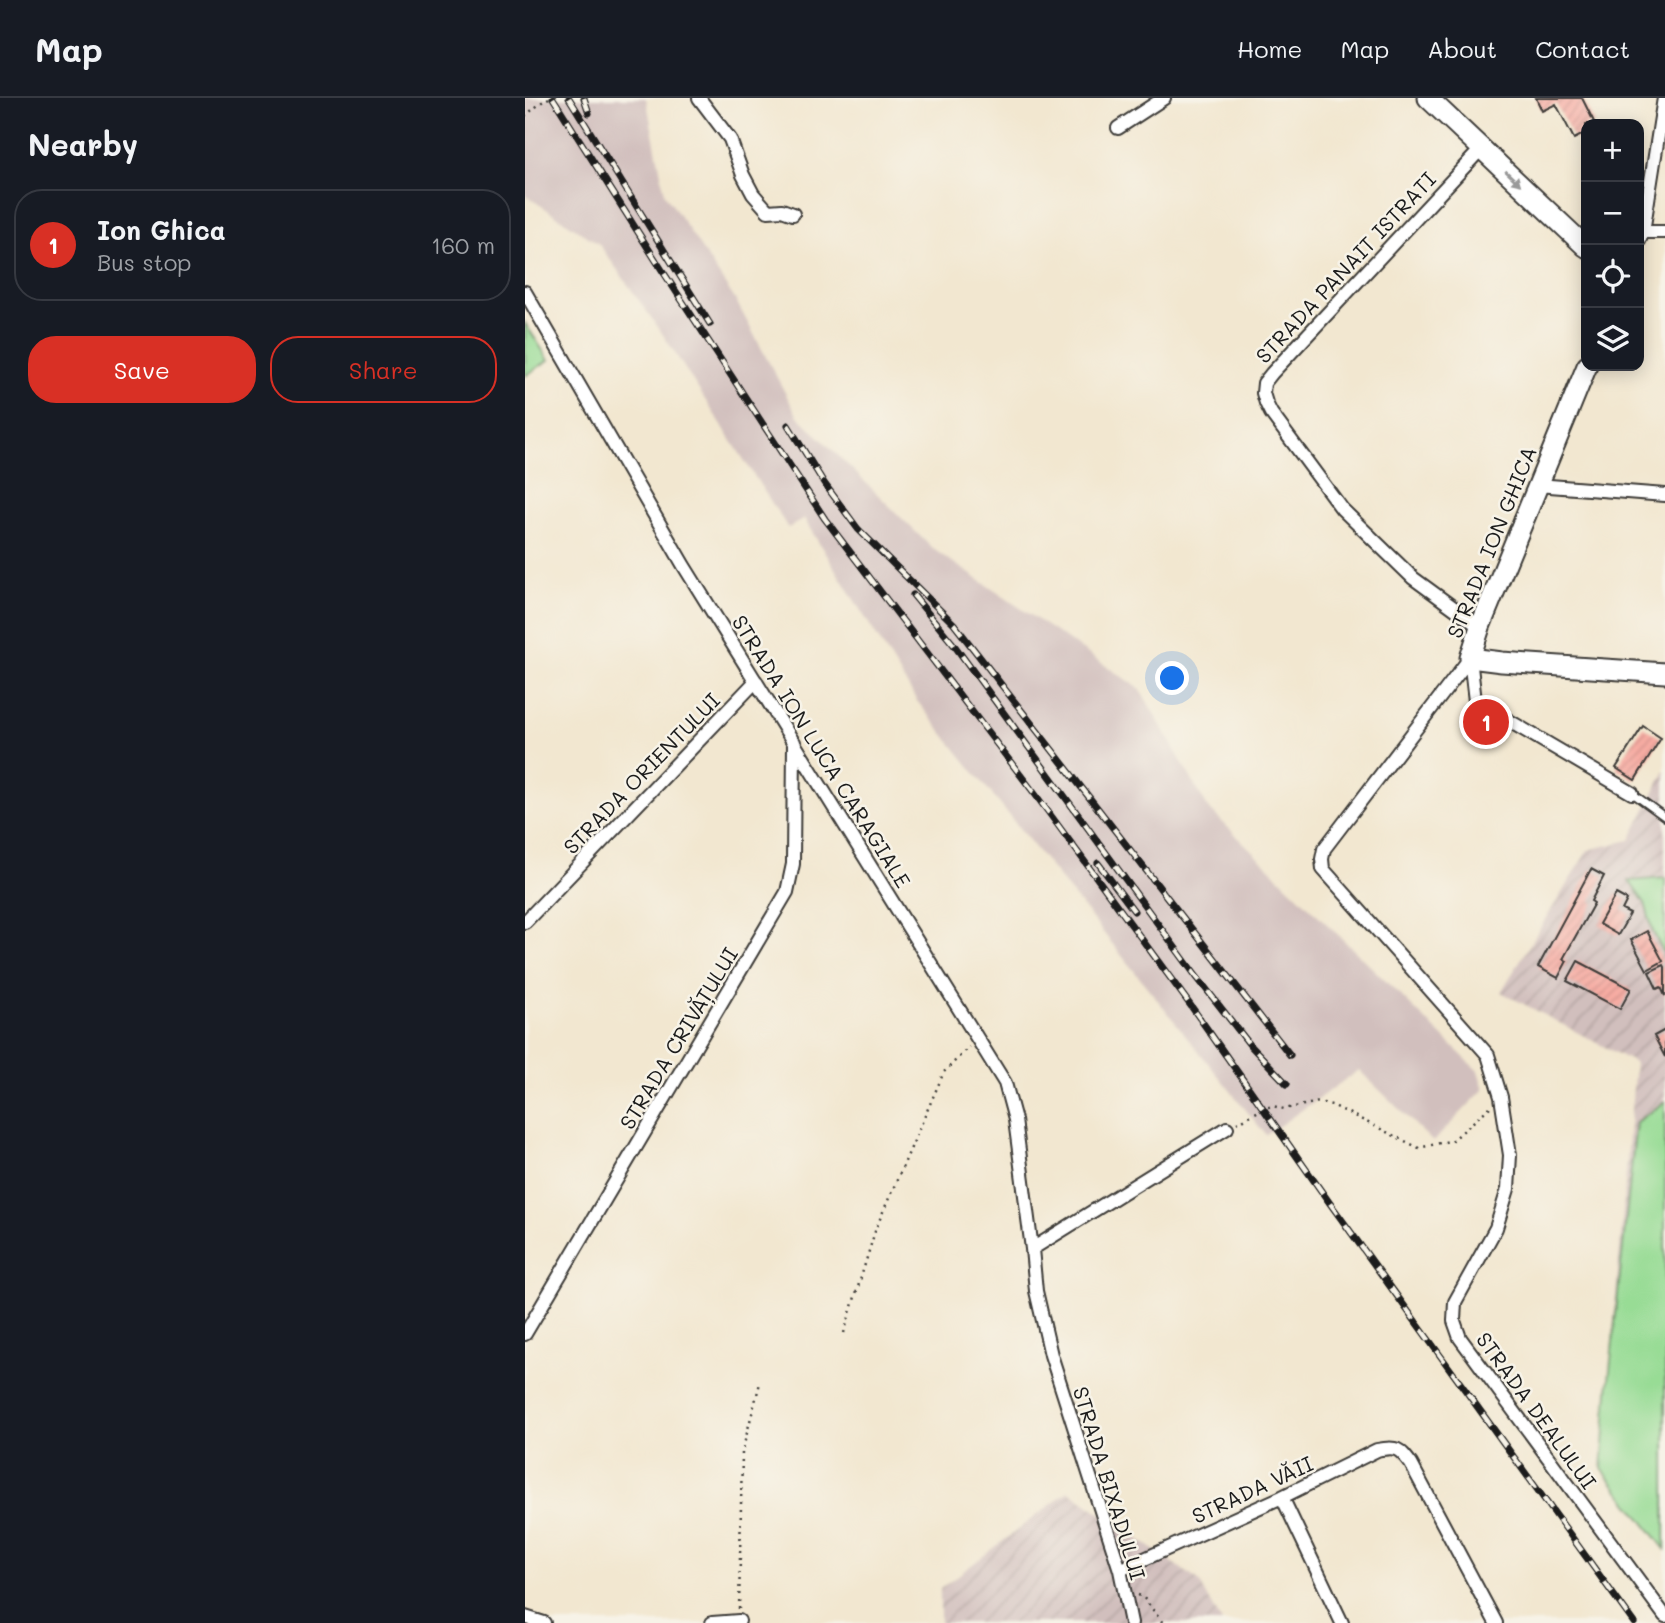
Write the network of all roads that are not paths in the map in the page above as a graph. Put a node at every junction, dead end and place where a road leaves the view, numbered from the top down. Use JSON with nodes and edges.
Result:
{"nodes":[{"id":1,"x":699,"y":98,"type":"edge"},
{"id":2,"x":1164,"y":98,"type":"edge"},
{"id":3,"x":1428,"y":98,"type":"edge"},
{"id":4,"x":1664,"y":98,"type":"edge"},
{"id":5,"x":1118,"y":128,"type":"dead end"},
{"id":6,"x":1481,"y":149,"type":"junction"},
{"id":7,"x":793,"y":214,"type":"dead end"},
{"id":8,"x":1644,"y":219,"type":"edge"},
{"id":9,"x":1665,"y":232,"type":"edge"},
{"id":10,"x":1644,"y":236,"type":"edge"},
{"id":11,"x":1584,"y":245,"type":"edge"},
{"id":12,"x":526,"y":294,"type":"edge"},
{"id":13,"x":1585,"y":371,"type":"edge"},
{"id":14,"x":1537,"y":485,"type":"junction"},
{"id":15,"x":1665,"y":495,"type":"edge"},
{"id":16,"x":1480,"y":627,"type":"junction"},
{"id":17,"x":1470,"y":658,"type":"junction"},
{"id":18,"x":1665,"y":673,"type":"edge"},
{"id":19,"x":757,"y":681,"type":"junction"},
{"id":20,"x":794,"y":741,"type":"junction"},
{"id":21,"x":1632,"y":793,"type":"joint"},
{"id":22,"x":1665,"y":817,"type":"edge"},
{"id":23,"x":1322,"y":859,"type":"joint"},
{"id":24,"x":525,"y":922,"type":"edge"},
{"id":25,"x":1227,"y":1128,"type":"road end"},
{"id":26,"x":1032,"y":1249,"type":"junction"},
{"id":27,"x":525,"y":1334,"type":"edge"},
{"id":28,"x":1051,"y":1355,"type":"joint"},
{"id":29,"x":1282,"y":1497,"type":"junction"},
{"id":30,"x":1120,"y":1570,"type":"junction"},
{"id":31,"x":1665,"y":1616,"type":"edge"},
{"id":32,"x":525,"y":1617,"type":"edge"},
{"id":33,"x":739,"y":1621,"type":"edge"},
{"id":34,"x":544,"y":1623,"type":"edge"},
{"id":35,"x":712,"y":1623,"type":"edge"},
{"id":36,"x":1131,"y":1623,"type":"edge"},
{"id":37,"x":1342,"y":1623,"type":"edge"},
{"id":38,"x":1496,"y":1623,"type":"edge"}],
"edges":[{"from":1,"to":7,"type":"street"},
{"from":2,"to":5,"type":"street"},
{"from":3,"to":6,"type":"street"},
{"from":4,"to":8,"type":"street"},
{"from":6,"to":11,"type":"street","one_way":true},
{"from":6,"to":16,"type":"street","name":"STRADA PANAIT ISTRATI"},
{"from":9,"to":10,"type":"street"},
{"from":12,"to":19,"type":"street","name":"STRADA ION LUCA CARAGIALE"},
{"from":13,"to":14,"type":"street","name":"STRADA ION GHICA"},
{"from":14,"to":15,"type":"street"},
{"from":14,"to":16,"type":"street","name":"STRADA ION GHICA"},
{"from":16,"to":17,"type":"street","name":"STRADA ION GHICA"},
{"from":17,"to":18,"type":"street"},
{"from":17,"to":21,"type":"street"},
{"from":17,"to":23,"type":"street","name":"STRADA ION GHICA"},
{"from":19,"to":20,"type":"street","name":"STRADA ION LUCA CARAGIALE"},
{"from":19,"to":24,"type":"street","name":"STRADA ORIENTULUI"},
{"from":20,"to":26,"type":"street","name":"STRADA ION LUCA CARAGIALE"},
{"from":20,"to":27,"type":"street","name":"STRADA CRIVĂȚULUI"},
{"from":21,"to":22,"type":"lane"},
{"from":23,"to":31,"type":"street","name":"STRADA DEALULUI"},
{"from":25,"to":26,"type":"street"},
{"from":26,"to":28,"type":"street","name":"STRADA ION LUCA CARAGIALE"},
{"from":28,"to":30,"type":"street","name":"STRADA BIXADULUI"},
{"from":29,"to":30,"type":"street","name":"STRADA VĂII"},
{"from":29,"to":37,"type":"street"},
{"from":29,"to":38,"type":"street","name":"STRADA VĂII"},
{"from":30,"to":36,"type":"street","name":"STRADA BIXADULUI"},
{"from":32,"to":34,"type":"street"},
{"from":33,"to":35,"type":"street"}]}
